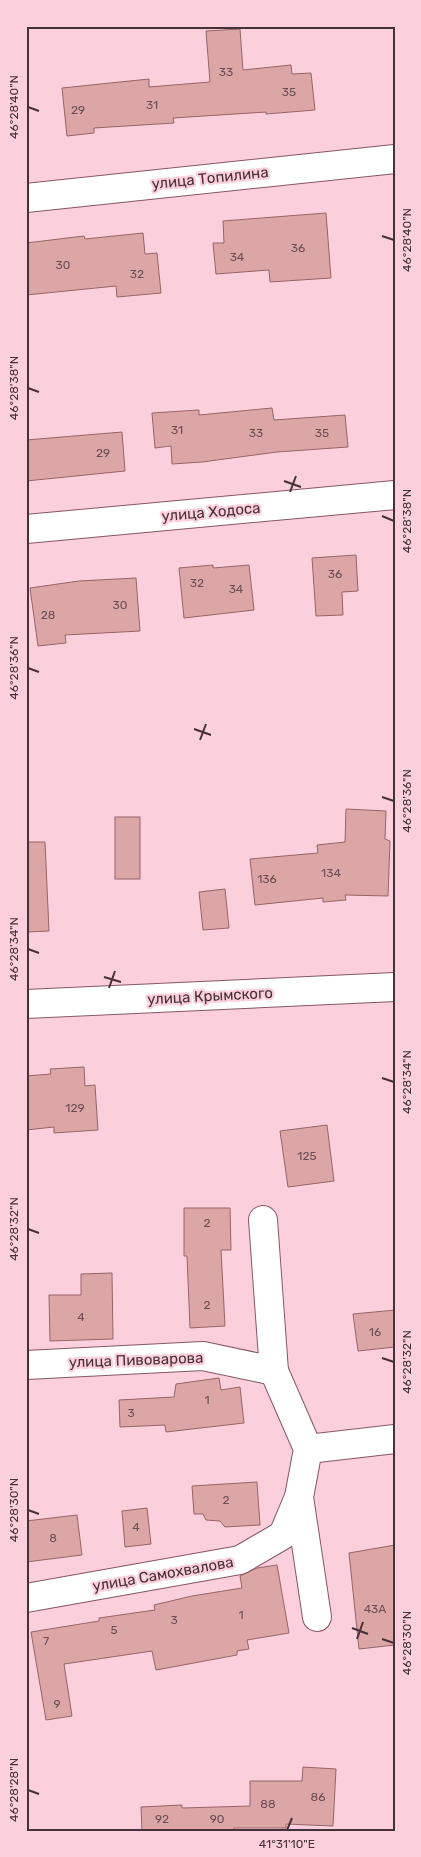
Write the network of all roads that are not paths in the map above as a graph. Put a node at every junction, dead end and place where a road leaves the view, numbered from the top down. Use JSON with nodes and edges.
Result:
{"nodes":[{"id":1,"x":395,"y":159,"type":"edge"},
{"id":2,"x":26,"y":198,"type":"edge"},
{"id":3,"x":395,"y":495,"type":"edge"},
{"id":4,"x":26,"y":529,"type":"edge"},
{"id":5,"x":395,"y":987,"type":"edge"},
{"id":6,"x":26,"y":1004,"type":"edge"},
{"id":7,"x":263,"y":1220,"type":"dead end"},
{"id":8,"x":26,"y":1365,"type":"edge"},
{"id":9,"x":274,"y":1371,"type":"junction"},
{"id":10,"x":395,"y":1439,"type":"edge"},
{"id":11,"x":308,"y":1449,"type":"junction"},
{"id":12,"x":299,"y":1497,"type":"junction"},
{"id":13,"x":26,"y":1598,"type":"edge"},
{"id":14,"x":317,"y":1617,"type":"dead end"}],
"edges":[{"from":1,"to":2,"type":"street","name":"улица Топилина"},
{"from":3,"to":4,"type":"street","name":"улица Ходоса"},
{"from":5,"to":6,"type":"street","name":"улица Крымского"},
{"from":7,"to":9,"type":"street"},
{"from":8,"to":9,"type":"street","name":"улица Пивоварова"},
{"from":9,"to":11,"type":"street"},
{"from":10,"to":11,"type":"street"},
{"from":11,"to":12,"type":"street"},
{"from":12,"to":13,"type":"street","name":"улица Самохвалова"},
{"from":12,"to":14,"type":"street"}]}
